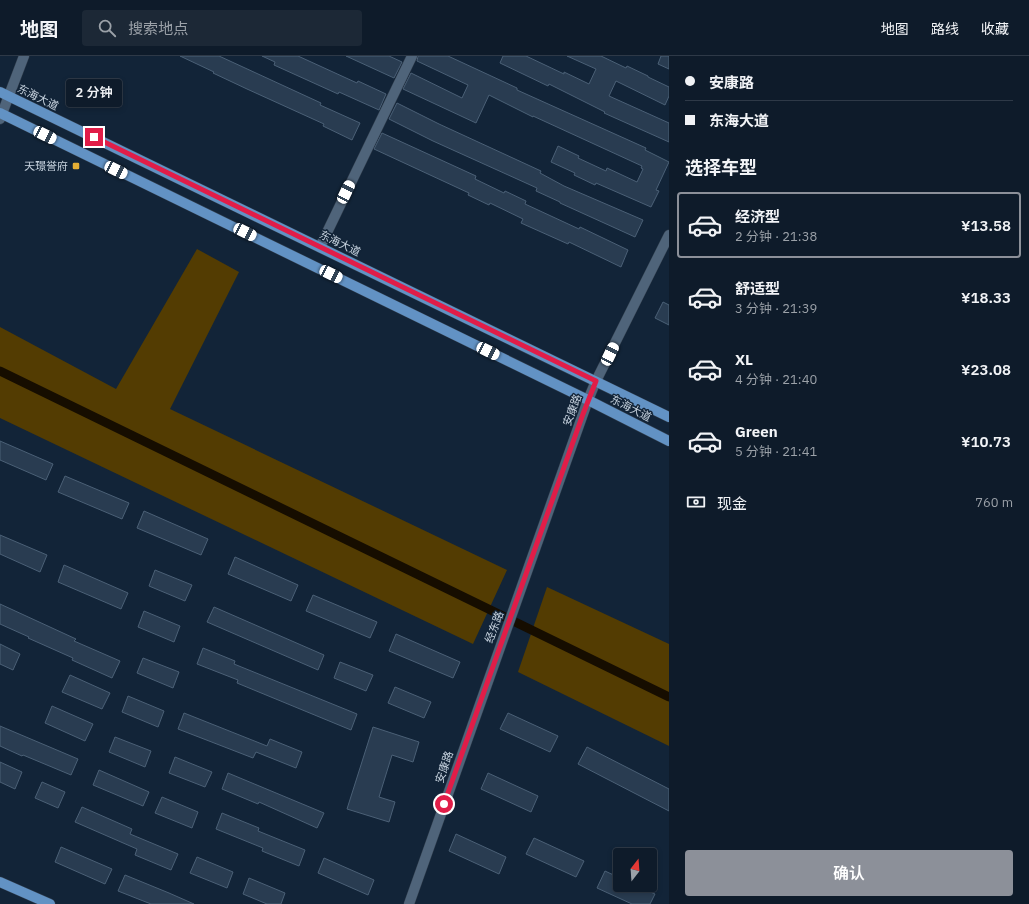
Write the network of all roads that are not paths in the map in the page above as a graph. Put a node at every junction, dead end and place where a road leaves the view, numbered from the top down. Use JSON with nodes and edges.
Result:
{"nodes":[{"id":1,"x":24,"y":56,"type":"edge"},
{"id":2,"x":412,"y":56,"type":"edge"},
{"id":3,"x":4,"y":94,"type":"edge"},
{"id":4,"x":1,"y":115,"type":"edge"},
{"id":5,"x":669,"y":235,"type":"edge"},
{"id":6,"x":320,"y":247,"type":"junction"},
{"id":7,"x":596,"y":381,"type":"junction"},
{"id":8,"x":588,"y":400,"type":"junction"},
{"id":9,"x":669,"y":417,"type":"edge"},
{"id":10,"x":669,"y":441,"type":"edge"},
{"id":11,"x":516,"y":601,"type":"joint"},
{"id":12,"x":495,"y":660,"type":"joint"},
{"id":13,"x":0,"y":882,"type":"edge"},
{"id":14,"x":50,"y":904,"type":"edge"},
{"id":15,"x":409,"y":904,"type":"edge"}],
"edges":[{"from":1,"to":3,"type":"street"},
{"from":2,"to":6,"type":"street"},
{"from":3,"to":4,"type":"street"},
{"from":3,"to":6,"type":"main road","name":"东海大道"},
{"from":4,"to":8,"type":"main road","name":"东海大道"},
{"from":5,"to":7,"type":"street","name":"安康路"},
{"from":6,"to":7,"type":"main road","name":"东海大道"},
{"from":7,"to":8,"type":"street","name":"安康路"},
{"from":7,"to":9,"type":"main road","name":"东海大道"},
{"from":8,"to":10,"type":"main road","name":"东海大道"},
{"from":8,"to":11,"type":"street","name":"安康路"},
{"from":11,"to":12,"type":"street","name":"经东路"},
{"from":12,"to":15,"type":"street","name":"安康路"},
{"from":13,"to":14,"type":"main road"}]}
